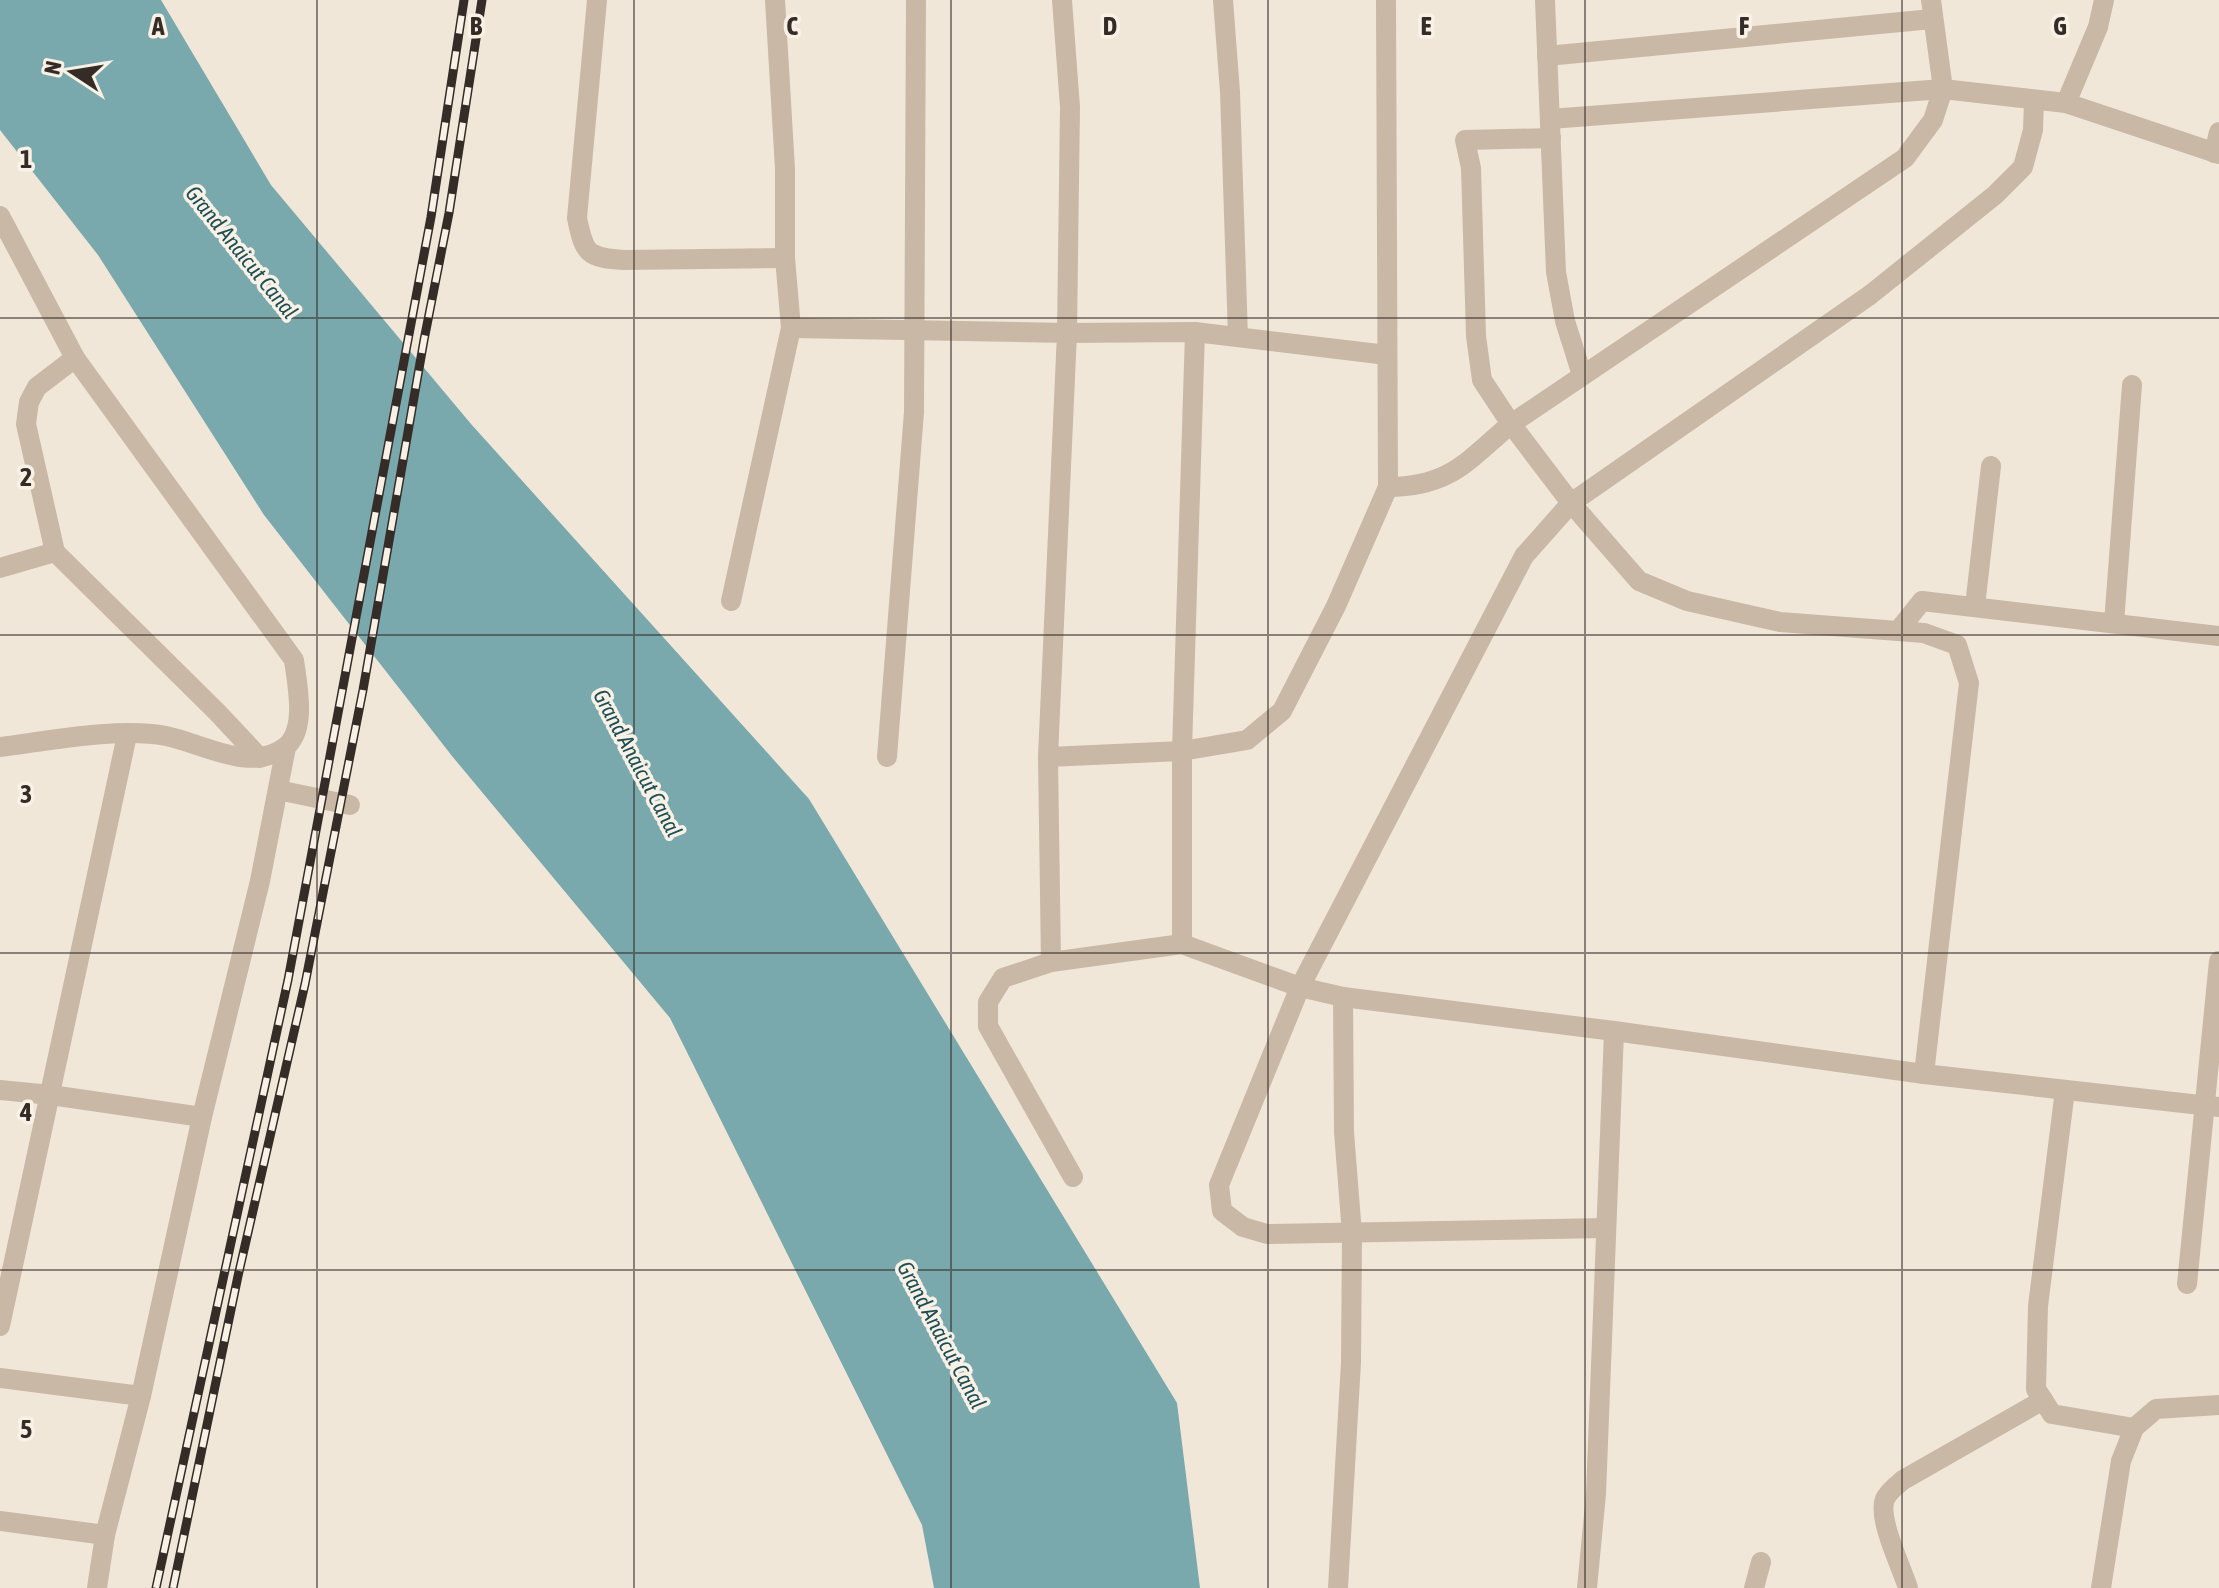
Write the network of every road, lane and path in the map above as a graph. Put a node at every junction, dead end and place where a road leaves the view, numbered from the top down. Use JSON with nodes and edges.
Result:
{"nodes":[{"id":1,"x":597,"y":0,"type":"edge"},
{"id":2,"x":775,"y":0,"type":"edge"},
{"id":3,"x":916,"y":0,"type":"edge"},
{"id":4,"x":1062,"y":0,"type":"edge"},
{"id":5,"x":1223,"y":0,"type":"edge"},
{"id":6,"x":1386,"y":0,"type":"edge"},
{"id":7,"x":1545,"y":0,"type":"edge"},
{"id":8,"x":2104,"y":0,"type":"edge"},
{"id":9,"x":1931,"y":10,"type":"edge"},
{"id":10,"x":1547,"y":56,"type":"junction"},
{"id":11,"x":1943,"y":89,"type":"junction"},
{"id":12,"x":2034,"y":100,"type":"junction"},
{"id":13,"x":2066,"y":103,"type":"junction"},
{"id":14,"x":1550,"y":129,"type":"junction"},
{"id":15,"x":2219,"y":132,"type":"edge"},
{"id":16,"x":2216,"y":153,"type":"edge"},
{"id":17,"x":0,"y":216,"type":"edge"},
{"id":18,"x":5,"y":236,"type":"edge"},
{"id":19,"x":785,"y":258,"type":"junction"},
{"id":20,"x":791,"y":328,"type":"junction"},
{"id":21,"x":915,"y":332,"type":"junction"},
{"id":22,"x":1195,"y":332,"type":"junction"},
{"id":23,"x":1067,"y":333,"type":"junction"},
{"id":24,"x":1238,"y":337,"type":"junction"},
{"id":25,"x":1387,"y":355,"type":"junction"},
{"id":26,"x":75,"y":358,"type":"junction"},
{"id":27,"x":1582,"y":375,"type":"junction"},
{"id":28,"x":2132,"y":385,"type":"dead end"},
{"id":29,"x":1511,"y":424,"type":"junction"},
{"id":30,"x":1991,"y":466,"type":"dead end"},
{"id":31,"x":1388,"y":487,"type":"junction"},
{"id":32,"x":1571,"y":503,"type":"junction"},
{"id":33,"x":55,"y":552,"type":"junction"},
{"id":34,"x":0,"y":568,"type":"edge"},
{"id":35,"x":731,"y":601,"type":"dead end"},
{"id":36,"x":1975,"y":606,"type":"junction"},
{"id":37,"x":2114,"y":623,"type":"junction"},
{"id":38,"x":1898,"y":631,"type":"junction"},
{"id":39,"x":2219,"y":636,"type":"edge"},
{"id":40,"x":127,"y":735,"type":"junction"},
{"id":41,"x":0,"y":747,"type":"edge"},
{"id":42,"x":286,"y":747,"type":"junction"},
{"id":43,"x":1182,"y":751,"type":"junction"},
{"id":44,"x":887,"y":757,"type":"dead end"},
{"id":45,"x":1048,"y":757,"type":"junction"},
{"id":46,"x":260,"y":758,"type":"junction"},
{"id":47,"x":278,"y":790,"type":"junction"},
{"id":48,"x":350,"y":805,"type":"dead end"},
{"id":49,"x":1182,"y":944,"type":"junction"},
{"id":50,"x":2219,"y":961,"type":"edge"},
{"id":51,"x":1051,"y":962,"type":"junction"},
{"id":52,"x":1300,"y":987,"type":"junction"},
{"id":53,"x":1343,"y":997,"type":"junction"},
{"id":54,"x":1614,"y":1031,"type":"junction"},
{"id":55,"x":1924,"y":1074,"type":"junction"},
{"id":56,"x":0,"y":1090,"type":"edge"},
{"id":57,"x":2065,"y":1090,"type":"junction"},
{"id":58,"x":51,"y":1095,"type":"junction"},
{"id":59,"x":2212,"y":1106,"type":"edge"},
{"id":60,"x":202,"y":1117,"type":"junction"},
{"id":61,"x":1073,"y":1177,"type":"dead end"},
{"id":62,"x":1606,"y":1228,"type":"junction"},
{"id":63,"x":1352,"y":1234,"type":"junction"},
{"id":64,"x":2187,"y":1284,"type":"dead end"},
{"id":65,"x":0,"y":1326,"type":"edge"},
{"id":66,"x":0,"y":1378,"type":"edge"},
{"id":67,"x":141,"y":1396,"type":"junction"},
{"id":68,"x":2043,"y":1400,"type":"junction"},
{"id":69,"x":2219,"y":1405,"type":"edge"},
{"id":70,"x":2134,"y":1428,"type":"junction"},
{"id":71,"x":0,"y":1521,"type":"edge"},
{"id":72,"x":105,"y":1535,"type":"junction"},
{"id":73,"x":1761,"y":1562,"type":"dead end"},
{"id":74,"x":97,"y":1588,"type":"edge"},
{"id":75,"x":1338,"y":1588,"type":"edge"},
{"id":76,"x":1587,"y":1588,"type":"edge"},
{"id":77,"x":1754,"y":1588,"type":"edge"},
{"id":78,"x":1908,"y":1588,"type":"edge"},
{"id":79,"x":2101,"y":1588,"type":"edge"}],
"edges":[{"from":1,"to":19,"type":"street"},
{"from":2,"to":19,"type":"street"},
{"from":3,"to":21,"type":"street"},
{"from":4,"to":23,"type":"street"},
{"from":5,"to":24,"type":"street"},
{"from":6,"to":25,"type":"street"},
{"from":7,"to":10,"type":"street"},
{"from":8,"to":13,"type":"street"},
{"from":9,"to":10,"type":"street"},
{"from":9,"to":11,"type":"street"},
{"from":10,"to":14,"type":"street"},
{"from":11,"to":12,"type":"street"},
{"from":11,"to":14,"type":"street"},
{"from":11,"to":27,"type":"street"},
{"from":12,"to":13,"type":"street"},
{"from":12,"to":32,"type":"street"},
{"from":13,"to":16,"type":"street"},
{"from":14,"to":27,"type":"street"},
{"from":14,"to":29,"type":"street"},
{"from":15,"to":16,"type":"street"},
{"from":17,"to":18,"type":"street"},
{"from":18,"to":26,"type":"street"},
{"from":19,"to":20,"type":"street"},
{"from":20,"to":21,"type":"street"},
{"from":20,"to":35,"type":"street"},
{"from":21,"to":23,"type":"street"},
{"from":21,"to":44,"type":"street"},
{"from":22,"to":23,"type":"street"},
{"from":22,"to":24,"type":"street"},
{"from":22,"to":43,"type":"street"},
{"from":23,"to":45,"type":"street"},
{"from":24,"to":25,"type":"street"},
{"from":25,"to":31,"type":"street"},
{"from":26,"to":33,"type":"street"},
{"from":26,"to":42,"type":"street"},
{"from":27,"to":29,"type":"street"},
{"from":28,"to":37,"type":"street"},
{"from":29,"to":31,"type":"street"},
{"from":29,"to":32,"type":"street"},
{"from":30,"to":36,"type":"street"},
{"from":31,"to":43,"type":"street"},
{"from":32,"to":38,"type":"street"},
{"from":32,"to":52,"type":"street"},
{"from":33,"to":34,"type":"street"},
{"from":33,"to":46,"type":"street"},
{"from":36,"to":37,"type":"street"},
{"from":36,"to":38,"type":"street"},
{"from":37,"to":39,"type":"street"},
{"from":38,"to":55,"type":"street"},
{"from":40,"to":41,"type":"street"},
{"from":40,"to":46,"type":"street"},
{"from":40,"to":58,"type":"street"},
{"from":42,"to":46,"type":"street"},
{"from":42,"to":47,"type":"street"},
{"from":43,"to":45,"type":"street"},
{"from":43,"to":49,"type":"street"},
{"from":45,"to":51,"type":"street"},
{"from":47,"to":48,"type":"street"},
{"from":47,"to":60,"type":"street"},
{"from":49,"to":51,"type":"street"},
{"from":49,"to":52,"type":"street"},
{"from":50,"to":59,"type":"street"},
{"from":51,"to":61,"type":"street"},
{"from":52,"to":53,"type":"street"},
{"from":52,"to":63,"type":"street"},
{"from":53,"to":54,"type":"street"},
{"from":53,"to":63,"type":"street"},
{"from":54,"to":55,"type":"street"},
{"from":54,"to":62,"type":"street"},
{"from":55,"to":57,"type":"street"},
{"from":56,"to":58,"type":"street"},
{"from":57,"to":59,"type":"street"},
{"from":57,"to":68,"type":"street"},
{"from":58,"to":60,"type":"street"},
{"from":58,"to":65,"type":"street"},
{"from":59,"to":64,"type":"street"},
{"from":60,"to":67,"type":"street"},
{"from":62,"to":63,"type":"street"},
{"from":62,"to":76,"type":"street"},
{"from":63,"to":75,"type":"street"},
{"from":66,"to":67,"type":"street"},
{"from":67,"to":72,"type":"street"},
{"from":68,"to":70,"type":"street"},
{"from":68,"to":78,"type":"street"},
{"from":69,"to":70,"type":"street"},
{"from":70,"to":79,"type":"street"},
{"from":71,"to":72,"type":"street"},
{"from":72,"to":74,"type":"street"},
{"from":73,"to":77,"type":"street"}]}
